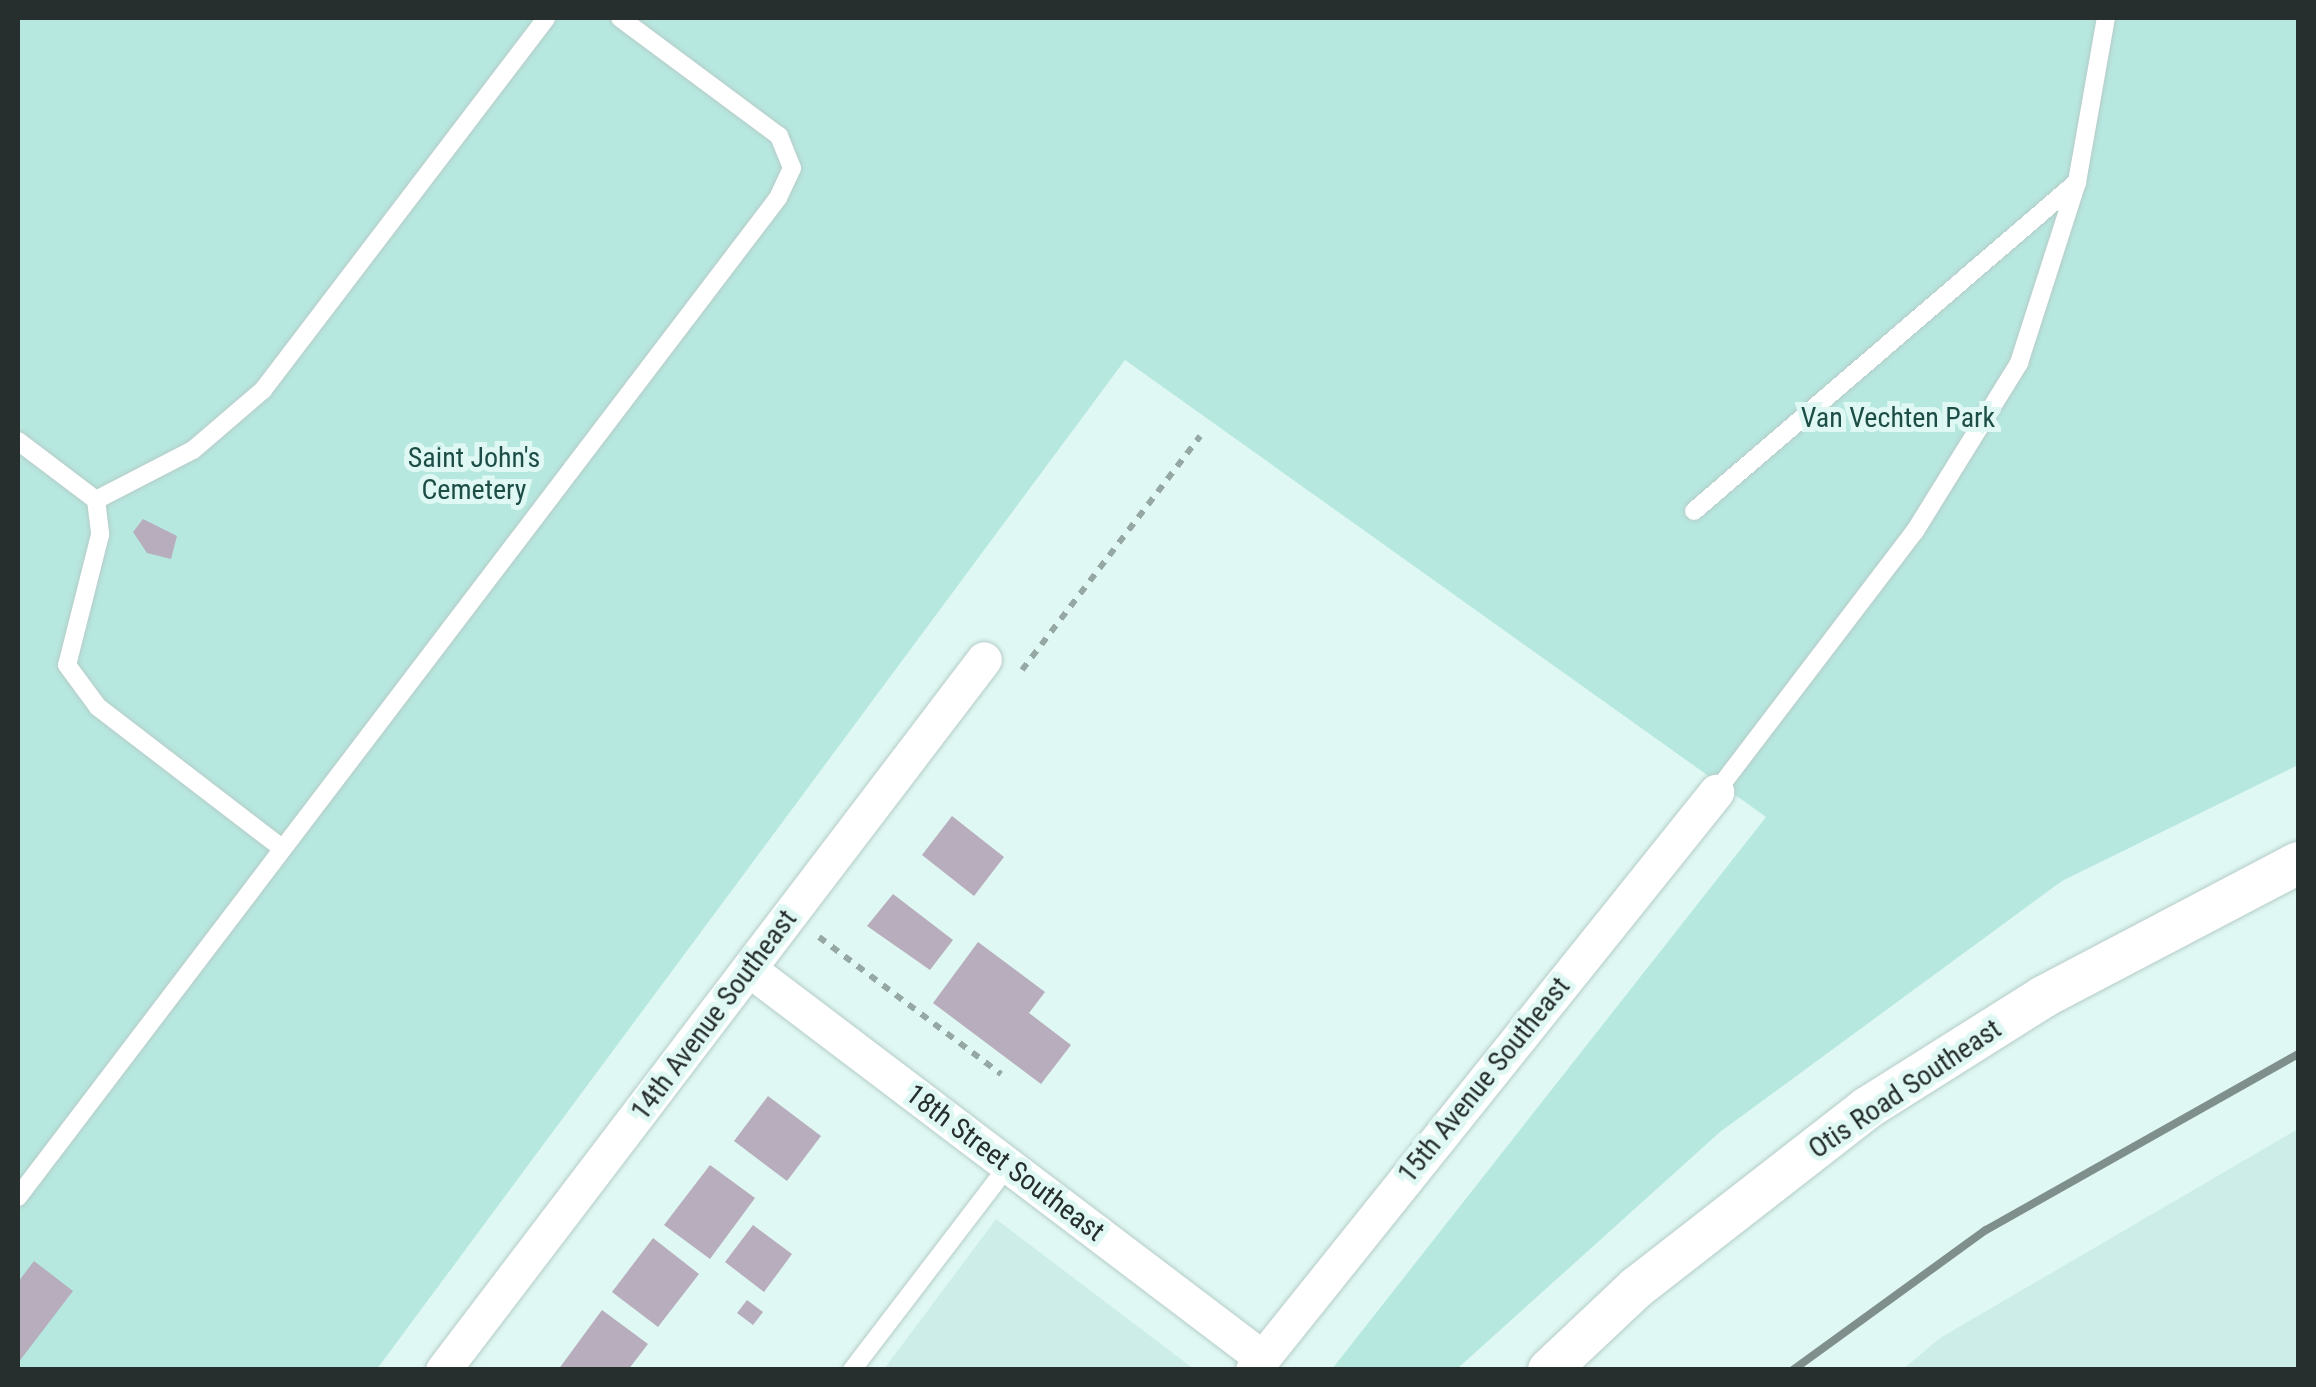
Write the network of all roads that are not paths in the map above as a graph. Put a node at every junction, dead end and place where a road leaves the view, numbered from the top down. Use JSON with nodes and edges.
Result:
{"nodes":[{"id":1,"x":546,"y":18,"type":"edge"},
{"id":2,"x":620,"y":18,"type":"edge"},
{"id":3,"x":2106,"y":18,"type":"edge"},
{"id":4,"x":2077,"y":182,"type":"junction"},
{"id":5,"x":18,"y":441,"type":"edge"},
{"id":6,"x":96,"y":500,"type":"junction"},
{"id":7,"x":1694,"y":510,"type":"dead end"},
{"id":8,"x":984,"y":660,"type":"dead end"},
{"id":9,"x":1716,"y":792,"type":"joint"},
{"id":10,"x":278,"y":845,"type":"junction"},
{"id":11,"x":2298,"y":863,"type":"edge"},
{"id":12,"x":749,"y":970,"type":"junction"},
{"id":13,"x":1008,"y":1166,"type":"junction"},
{"id":14,"x":18,"y":1198,"type":"edge"},
{"id":15,"x":1257,"y":1363,"type":"edge"},
{"id":16,"x":443,"y":1370,"type":"edge"},
{"id":17,"x":852,"y":1370,"type":"edge"},
{"id":18,"x":1550,"y":1370,"type":"edge"}],
"edges":[{"from":1,"to":6,"type":"lane"},
{"from":2,"to":10,"type":"lane"},
{"from":3,"to":4,"type":"lane"},
{"from":4,"to":7,"type":"lane"},
{"from":4,"to":9,"type":"lane"},
{"from":5,"to":6,"type":"lane"},
{"from":6,"to":10,"type":"lane"},
{"from":8,"to":12,"type":"street","name":"14th Avenue Southeast"},
{"from":9,"to":15,"type":"street","name":"15th Avenue Southeast"},
{"from":10,"to":14,"type":"lane"},
{"from":11,"to":18,"type":"street","name":"Otis Road Southeast"},
{"from":12,"to":13,"type":"street","name":"18th Street Southeast"},
{"from":12,"to":16,"type":"street","name":"14th Avenue Southeast"},
{"from":13,"to":15,"type":"street","name":"18th Street Southeast"},
{"from":13,"to":17,"type":"lane"}]}
